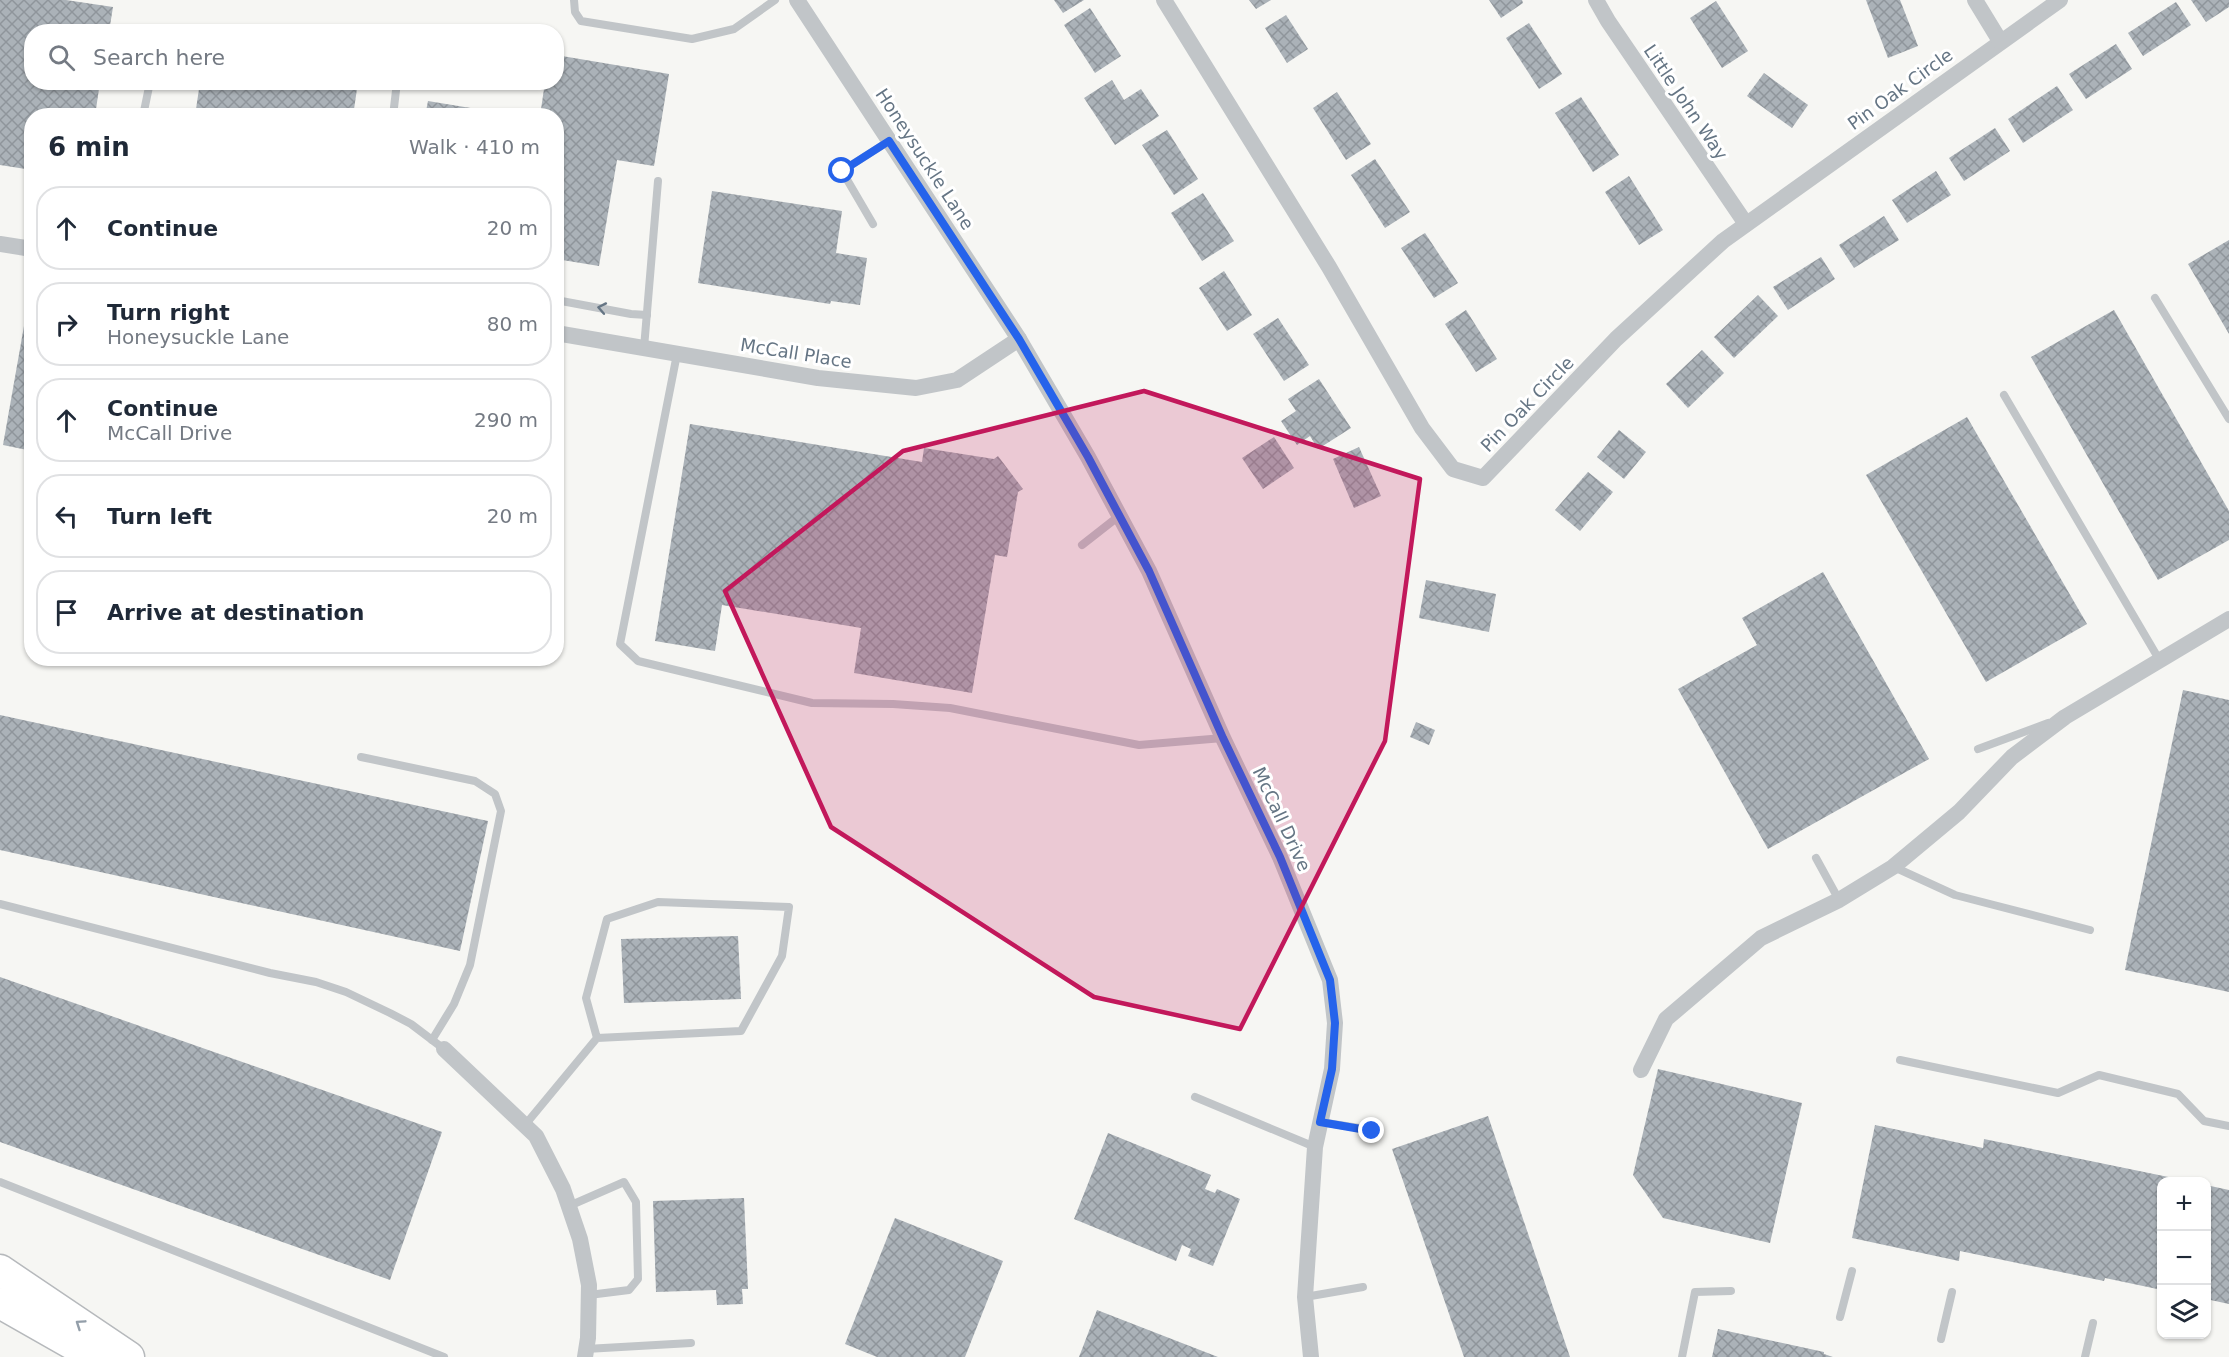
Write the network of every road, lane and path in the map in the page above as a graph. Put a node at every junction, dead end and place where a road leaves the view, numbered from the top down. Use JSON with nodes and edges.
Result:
{"nodes":[{"id":1,"x":574,"y":0,"type":"edge"},
{"id":2,"x":775,"y":0,"type":"edge"},
{"id":3,"x":797,"y":0,"type":"edge"},
{"id":4,"x":1164,"y":0,"type":"edge"},
{"id":5,"x":1596,"y":0,"type":"edge"},
{"id":6,"x":1976,"y":0,"type":"edge"},
{"id":7,"x":2060,"y":0,"type":"edge"},
{"id":8,"x":2000,"y":41,"type":"junction"},
{"id":9,"x":148,"y":90,"type":"edge"},
{"id":10,"x":396,"y":90,"type":"edge"},
{"id":11,"x":145,"y":108,"type":"edge"},
{"id":12,"x":394,"y":108,"type":"edge"},
{"id":13,"x":889,"y":141,"type":"junction"},
{"id":14,"x":658,"y":181,"type":"dead end"},
{"id":15,"x":873,"y":224,"type":"dead end"},
{"id":16,"x":1746,"y":224,"type":"junction"},
{"id":17,"x":0,"y":244,"type":"edge"},
{"id":18,"x":24,"y":248,"type":"edge"},
{"id":19,"x":2155,"y":298,"type":"dead end"},
{"id":20,"x":564,"y":301,"type":"edge"},
{"id":21,"x":647,"y":315,"type":"junction"},
{"id":22,"x":564,"y":334,"type":"edge"},
{"id":23,"x":1019,"y":339,"type":"junction"},
{"id":24,"x":644,"y":348,"type":"junction"},
{"id":25,"x":677,"y":354,"type":"junction"},
{"id":26,"x":2004,"y":395,"type":"dead end"},
{"id":27,"x":2229,"y":419,"type":"edge"},
{"id":28,"x":1119,"y":516,"type":"junction"},
{"id":29,"x":1082,"y":545,"type":"dead end"},
{"id":30,"x":2229,"y":620,"type":"edge"},
{"id":31,"x":2160,"y":661,"type":"junction"},
{"id":32,"x":2065,"y":717,"type":"junction"},
{"id":33,"x":1223,"y":738,"type":"junction"},
{"id":34,"x":1978,"y":749,"type":"dead end"},
{"id":35,"x":361,"y":757,"type":"dead end"},
{"id":36,"x":1816,"y":858,"type":"dead end"},
{"id":37,"x":1893,"y":867,"type":"junction"},
{"id":38,"x":1839,"y":900,"type":"junction"},
{"id":39,"x":0,"y":904,"type":"edge"},
{"id":40,"x":2090,"y":930,"type":"dead end"},
{"id":41,"x":597,"y":1038,"type":"junction"},
{"id":42,"x":438,"y":1045,"type":"junction"},
{"id":43,"x":1900,"y":1060,"type":"dead end"},
{"id":44,"x":1641,"y":1070,"type":"dead end"},
{"id":45,"x":1195,"y":1097,"type":"dead end"},
{"id":46,"x":1320,"y":1122,"type":"junction"},
{"id":47,"x":525,"y":1125,"type":"junction"},
{"id":48,"x":2229,"y":1126,"type":"edge"},
{"id":49,"x":1372,"y":1131,"type":"dead end"},
{"id":50,"x":1315,"y":1147,"type":"junction"},
{"id":51,"x":0,"y":1182,"type":"edge"},
{"id":52,"x":569,"y":1206,"type":"junction"},
{"id":53,"x":0,"y":1270,"type":"edge"},
{"id":54,"x":1852,"y":1271,"type":"dead end"},
{"id":55,"x":1363,"y":1287,"type":"dead end"},
{"id":56,"x":1731,"y":1291,"type":"dead end"},
{"id":57,"x":1952,"y":1293,"type":"dead end"},
{"id":58,"x":589,"y":1295,"type":"junction"},
{"id":59,"x":1305,"y":1297,"type":"junction"},
{"id":60,"x":0,"y":1303,"type":"edge"},
{"id":61,"x":1840,"y":1317,"type":"dead end"},
{"id":62,"x":2093,"y":1323,"type":"dead end"},
{"id":63,"x":1941,"y":1339,"type":"dead end"},
{"id":64,"x":691,"y":1343,"type":"dead end"},
{"id":65,"x":586,"y":1353,"type":"edge"},
{"id":66,"x":95,"y":1357,"type":"edge"},
{"id":67,"x":129,"y":1357,"type":"edge"},
{"id":68,"x":444,"y":1357,"type":"edge"},
{"id":69,"x":1311,"y":1357,"type":"edge"},
{"id":70,"x":1682,"y":1357,"type":"edge"},
{"id":71,"x":2085,"y":1357,"type":"edge"}],
"edges":[{"from":1,"to":2,"type":"lane"},
{"from":3,"to":13,"type":"street","name":"Honeysuckle Lane"},
{"from":4,"to":16,"type":"street","name":"Pin Oak Circle"},
{"from":5,"to":16,"type":"street","name":"Little John Way"},
{"from":6,"to":8,"type":"street"},
{"from":7,"to":8,"type":"street","name":"Pin Oak Circle"},
{"from":8,"to":16,"type":"street","name":"Pin Oak Circle"},
{"from":9,"to":11,"type":"lane"},
{"from":10,"to":12,"type":"lane"},
{"from":13,"to":15,"type":"lane"},
{"from":13,"to":23,"type":"street","name":"Honeysuckle Lane"},
{"from":14,"to":21,"type":"lane"},
{"from":17,"to":18,"type":"street"},
{"from":19,"to":27,"type":"lane"},
{"from":21,"to":20,"type":"lane","one_way":true},
{"from":21,"to":24,"type":"lane"},
{"from":22,"to":24,"type":"street","name":"McCall Place"},
{"from":23,"to":25,"type":"street","name":"McCall Place"},
{"from":23,"to":28,"type":"street","name":"McCall Drive"},
{"from":24,"to":25,"type":"street","name":"McCall Place"},
{"from":25,"to":33,"type":"lane"},
{"from":26,"to":31,"type":"lane"},
{"from":28,"to":29,"type":"lane"},
{"from":28,"to":33,"type":"street","name":"McCall Drive"},
{"from":30,"to":31,"type":"street"},
{"from":31,"to":32,"type":"street"},
{"from":32,"to":34,"type":"lane"},
{"from":32,"to":37,"type":"street"},
{"from":33,"to":46,"type":"street","name":"McCall Drive"},
{"from":35,"to":42,"type":"lane"},
{"from":36,"to":38,"type":"lane"},
{"from":37,"to":38,"type":"street"},
{"from":37,"to":40,"type":"lane"},
{"from":38,"to":44,"type":"street"},
{"from":39,"to":42,"type":"lane"},
{"from":41,"to":41,"type":"lane"},
{"from":41,"to":47,"type":"lane"},
{"from":42,"to":47,"type":"street"},
{"from":43,"to":48,"type":"lane"},
{"from":45,"to":50,"type":"lane"},
{"from":46,"to":49,"type":"lane"},
{"from":46,"to":50,"type":"street","name":"McCall Drive"},
{"from":47,"to":52,"type":"street"},
{"from":50,"to":59,"type":"street","name":"McCall Drive"},
{"from":51,"to":68,"type":"lane"},
{"from":52,"to":58,"type":"street"},
{"from":52,"to":58,"type":"lane"},
{"from":67,"to":53,"type":"highway","one_way":true},
{"from":54,"to":61,"type":"lane"},
{"from":55,"to":59,"type":"lane"},
{"from":56,"to":70,"type":"lane"},
{"from":57,"to":63,"type":"lane"},
{"from":58,"to":65,"type":"street"},
{"from":59,"to":69,"type":"street","name":"McCall Drive"},
{"from":60,"to":66,"type":"highway"},
{"from":62,"to":71,"type":"lane"},
{"from":64,"to":65,"type":"lane"}]}
